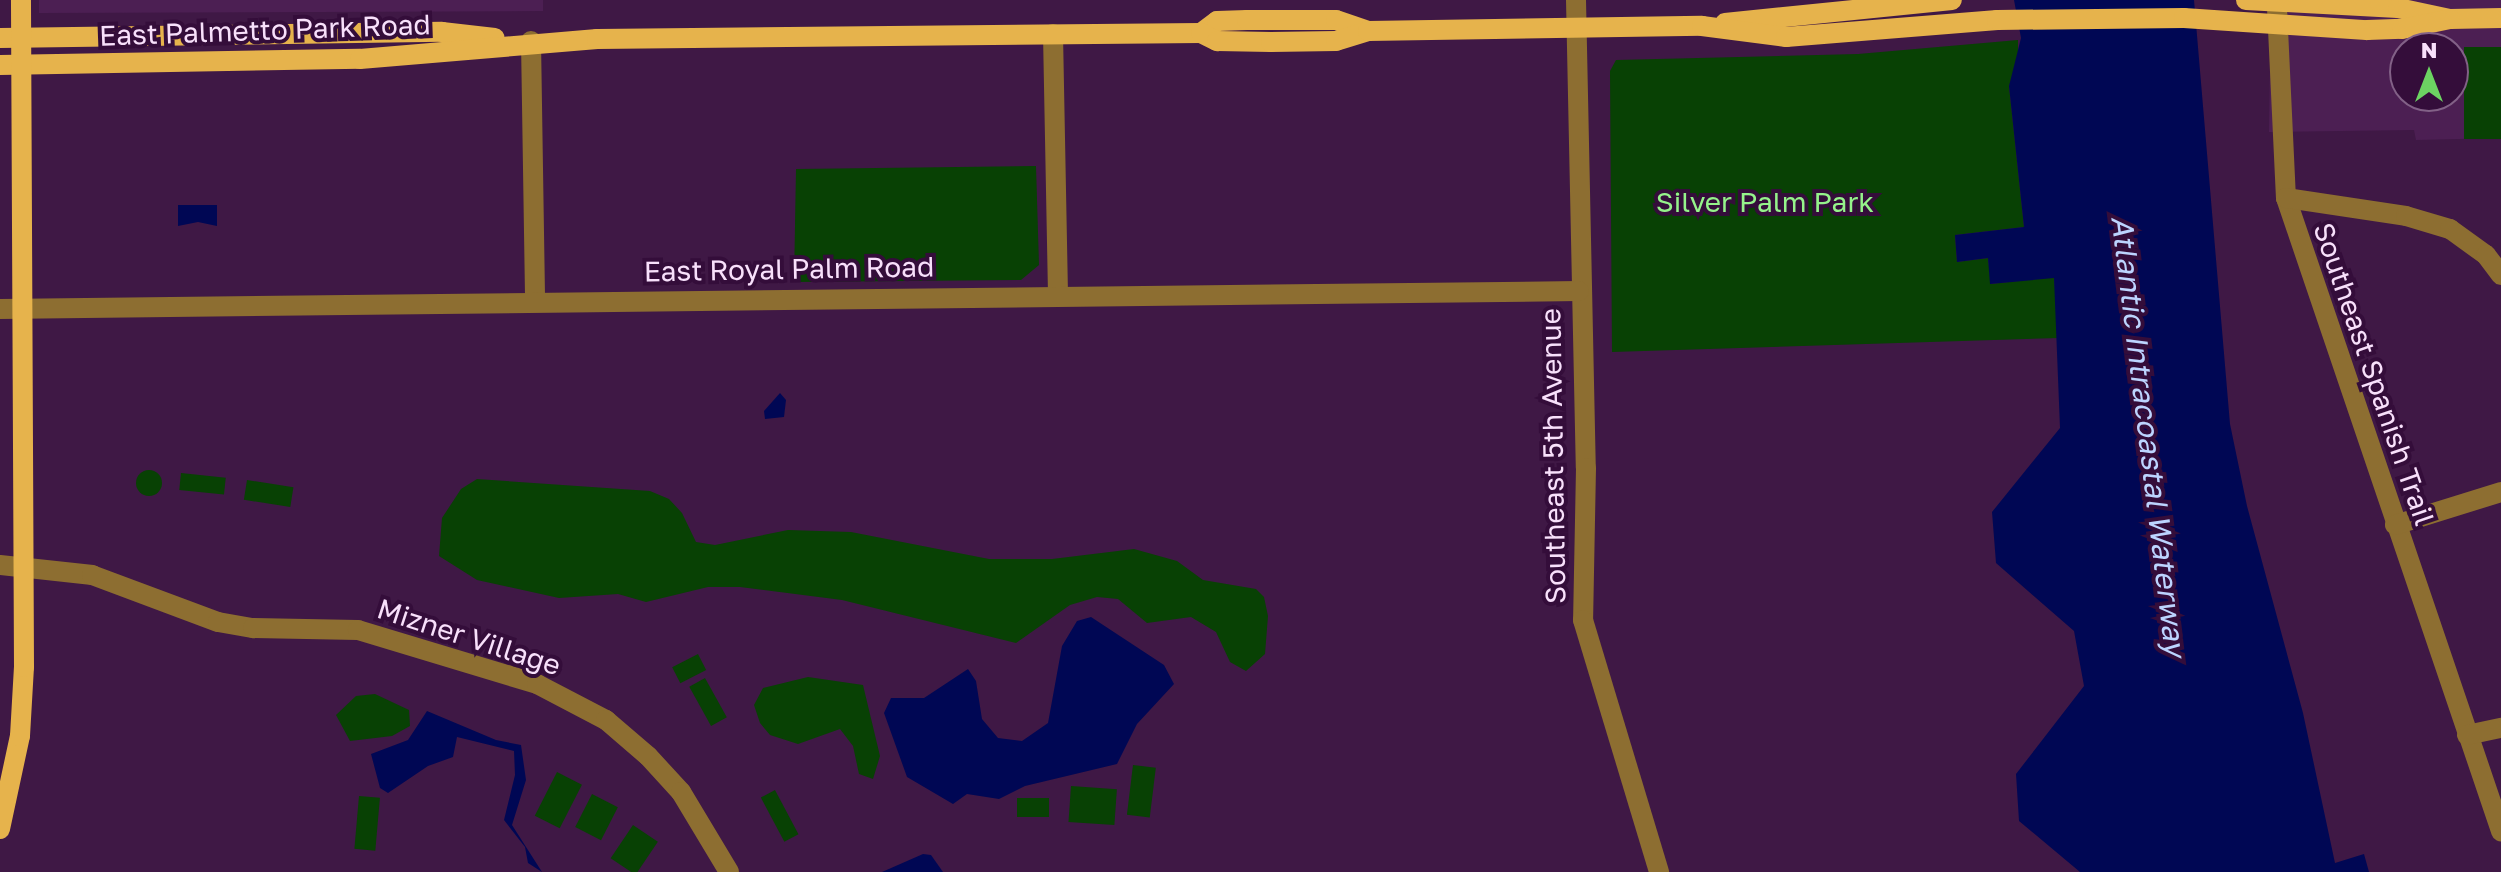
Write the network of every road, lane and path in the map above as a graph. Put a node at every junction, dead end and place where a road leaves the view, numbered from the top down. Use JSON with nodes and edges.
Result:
{"nodes":[{"id":1,"x":21,"y":0,"type":"edge"},
{"id":2,"x":1576,"y":0,"type":"edge"},
{"id":3,"x":1952,"y":0,"type":"edge"},
{"id":4,"x":2246,"y":0,"type":"edge"},
{"id":5,"x":2278,"y":10,"type":"edge"},
{"id":6,"x":2501,"y":18,"type":"edge"},
{"id":7,"x":2450,"y":19,"type":"junction"},
{"id":8,"x":1702,"y":26,"type":"junction"},
{"id":9,"x":1576,"y":28,"type":"junction"},
{"id":10,"x":1053,"y":34,"type":"junction"},
{"id":11,"x":23,"y":37,"type":"junction"},
{"id":12,"x":0,"y":38,"type":"edge"},
{"id":13,"x":531,"y":41,"type":"junction"},
{"id":14,"x":23,"y":64,"type":"junction"},
{"id":15,"x":0,"y":65,"type":"edge"},
{"id":16,"x":2286,"y":198,"type":"junction"},
{"id":17,"x":2501,"y":275,"type":"edge"},
{"id":18,"x":1579,"y":291,"type":"junction"},
{"id":19,"x":1058,"y":295,"type":"junction"},
{"id":20,"x":535,"y":300,"type":"junction"},
{"id":21,"x":0,"y":309,"type":"edge"},
{"id":22,"x":22,"y":309,"type":"junction"},
{"id":23,"x":2501,"y":492,"type":"edge"},
{"id":24,"x":2395,"y":525,"type":"junction"},
{"id":25,"x":0,"y":565,"type":"edge"},
{"id":26,"x":25,"y":566,"type":"junction"},
{"id":27,"x":2501,"y":728,"type":"edge"},
{"id":28,"x":2467,"y":735,"type":"junction"},
{"id":29,"x":0,"y":829,"type":"edge"},
{"id":30,"x":2501,"y":831,"type":"edge"},
{"id":31,"x":729,"y":872,"type":"edge"},
{"id":32,"x":1659,"y":872,"type":"edge"}],
"edges":[{"from":1,"to":11,"type":"main road"},
{"from":2,"to":9,"type":"street","name":"Southeast 5th Avenue"},
{"from":3,"to":8,"type":"main road","name":"East Palmetto Park Road"},
{"from":4,"to":7,"type":"main road","name":"East Palmetto Park Road"},
{"from":5,"to":16,"type":"street","name":"Southeast Spanish Trail"},
{"from":6,"to":7,"type":"main road","name":"East Palmetto Park Road"},
{"from":7,"to":8,"type":"main road","name":"East Palmetto Park Road"},
{"from":8,"to":9,"type":"main road","name":"East Palmetto Park Road"},
{"from":9,"to":10,"type":"main road","name":"East Palmetto Park Road"},
{"from":9,"to":18,"type":"street","name":"Southeast 5th Avenue"},
{"from":10,"to":13,"type":"main road","name":"East Palmetto Park Road"},
{"from":10,"to":19,"type":"street"},
{"from":11,"to":12,"type":"main road","name":"East Palmetto Park Road"},
{"from":11,"to":13,"type":"main road","name":"East Palmetto Park Road"},
{"from":11,"to":14,"type":"main road"},
{"from":13,"to":14,"type":"main road","name":"East Palmetto Park Road"},
{"from":13,"to":20,"type":"street"},
{"from":14,"to":15,"type":"main road","name":"East Palmetto Park Road"},
{"from":14,"to":22,"type":"main road"},
{"from":16,"to":17,"type":"street"},
{"from":16,"to":24,"type":"street","name":"Southeast Spanish Trail"},
{"from":18,"to":19,"type":"street","name":"East Royal Palm Road"},
{"from":18,"to":32,"type":"street","name":"Southeast 5th Avenue"},
{"from":19,"to":20,"type":"street","name":"East Royal Palm Road"},
{"from":20,"to":22,"type":"street","name":"East Royal Palm Road"},
{"from":21,"to":22,"type":"street","name":"East Royal Palm Road"},
{"from":22,"to":26,"type":"main road"},
{"from":23,"to":24,"type":"street"},
{"from":24,"to":28,"type":"street","name":"Southeast Spanish Trail"},
{"from":25,"to":26,"type":"street","name":"Mizner Village"},
{"from":26,"to":29,"type":"main road"},
{"from":26,"to":31,"type":"street","name":"Mizner Village"},
{"from":27,"to":28,"type":"street"},
{"from":28,"to":30,"type":"street","name":"Southeast Spanish Trail"}]}
